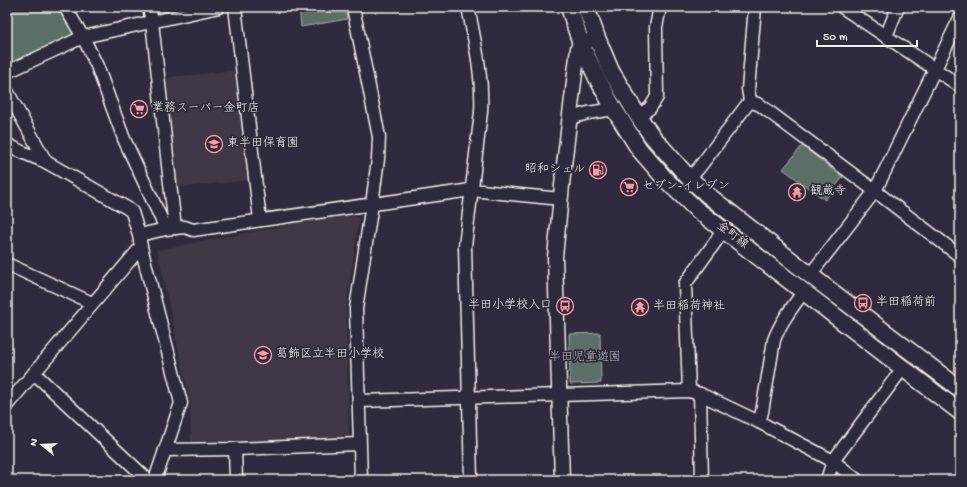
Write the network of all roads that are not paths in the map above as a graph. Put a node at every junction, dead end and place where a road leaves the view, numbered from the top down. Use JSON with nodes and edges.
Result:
{"nodes":[{"id":1,"x":65,"y":7,"type":"edge"},
{"id":2,"x":149,"y":7,"type":"edge"},
{"id":3,"x":219,"y":7,"type":"edge"},
{"id":4,"x":235,"y":7,"type":"edge"},
{"id":5,"x":353,"y":7,"type":"edge"},
{"id":6,"x":468,"y":7,"type":"edge"},
{"id":7,"x":568,"y":7,"type":"edge"},
{"id":8,"x":586,"y":7,"type":"edge"},
{"id":9,"x":660,"y":7,"type":"edge"},
{"id":10,"x":754,"y":7,"type":"edge"},
{"id":11,"x":842,"y":7,"type":"edge"},
{"id":12,"x":898,"y":7,"type":"edge"},
{"id":13,"x":960,"y":18,"type":"edge"},
{"id":14,"x":152,"y":22,"type":"junction"},
{"id":15,"x":885,"y":36,"type":"junction"},
{"id":16,"x":83,"y":37,"type":"junction"},
{"id":17,"x":597,"y":38,"type":"junction"},
{"id":18,"x":581,"y":44,"type":"junction"},
{"id":19,"x":935,"y":69,"type":"junction"},
{"id":20,"x":7,"y":72,"type":"edge"},
{"id":21,"x":960,"y":86,"type":"edge"},
{"id":22,"x":7,"y":91,"type":"edge"},
{"id":23,"x":750,"y":102,"type":"junction"},
{"id":24,"x":614,"y":109,"type":"junction"},
{"id":25,"x":638,"y":116,"type":"junction"},
{"id":26,"x":570,"y":118,"type":"junction"},
{"id":27,"x":7,"y":144,"type":"edge"},
{"id":28,"x":46,"y":162,"type":"junction"},
{"id":29,"x":689,"y":178,"type":"junction"},
{"id":30,"x":471,"y":190,"type":"junction"},
{"id":31,"x":876,"y":191,"type":"junction"},
{"id":32,"x":561,"y":199,"type":"junction"},
{"id":33,"x":372,"y":204,"type":"junction"},
{"id":34,"x":260,"y":220,"type":"junction"},
{"id":35,"x":171,"y":228,"type":"junction"},
{"id":36,"x":724,"y":229,"type":"junction"},
{"id":37,"x":139,"y":235,"type":"junction"},
{"id":38,"x":141,"y":247,"type":"junction"},
{"id":39,"x":960,"y":256,"type":"edge"},
{"id":40,"x":7,"y":264,"type":"edge"},
{"id":41,"x":810,"y":275,"type":"junction"},
{"id":42,"x":804,"y":291,"type":"junction"},
{"id":43,"x":92,"y":304,"type":"junction"},
{"id":44,"x":903,"y":368,"type":"junction"},
{"id":45,"x":34,"y":373,"type":"junction"},
{"id":46,"x":960,"y":388,"type":"edge"},
{"id":47,"x":694,"y":393,"type":"junction"},
{"id":48,"x":559,"y":395,"type":"junction"},
{"id":49,"x":469,"y":398,"type":"junction"},
{"id":50,"x":358,"y":401,"type":"junction"},
{"id":51,"x":7,"y":405,"type":"edge"},
{"id":52,"x":954,"y":408,"type":"edge"},
{"id":53,"x":759,"y":422,"type":"junction"},
{"id":54,"x":359,"y":444,"type":"junction"},
{"id":55,"x":235,"y":449,"type":"junction"},
{"id":56,"x":166,"y":450,"type":"junction"},
{"id":57,"x":833,"y":461,"type":"junction"},
{"id":58,"x":148,"y":480,"type":"edge"},
{"id":59,"x":155,"y":480,"type":"edge"},
{"id":60,"x":236,"y":480,"type":"edge"},
{"id":61,"x":361,"y":480,"type":"edge"},
{"id":62,"x":472,"y":480,"type":"edge"},
{"id":63,"x":562,"y":480,"type":"edge"},
{"id":64,"x":702,"y":480,"type":"edge"},
{"id":65,"x":827,"y":480,"type":"edge"},
{"id":66,"x":857,"y":480,"type":"edge"}],
"edges":[{"from":1,"to":16,"type":"street"},
{"from":2,"to":14,"type":"street"},
{"from":3,"to":14,"type":"street"},
{"from":4,"to":34,"type":"street"},
{"from":5,"to":33,"type":"street"},
{"from":6,"to":30,"type":"street"},
{"from":7,"to":18,"type":"main road","name":"金町線"},
{"from":8,"to":17,"type":"main road","name":"金町線"},
{"from":9,"to":25,"type":"street"},
{"from":10,"to":23,"type":"street"},
{"from":11,"to":15,"type":"street"},
{"from":12,"to":15,"type":"street"},
{"from":13,"to":19,"type":"street"},
{"from":14,"to":16,"type":"street"},
{"from":14,"to":35,"type":"street"},
{"from":15,"to":19,"type":"street"},
{"from":16,"to":20,"type":"street"},
{"from":16,"to":35,"type":"street"},
{"from":17,"to":18,"type":"street"},
{"from":17,"to":25,"type":"main road","name":"金町線"},
{"from":18,"to":24,"type":"main road","name":"金町線"},
{"from":18,"to":26,"type":"street"},
{"from":19,"to":21,"type":"street"},
{"from":19,"to":31,"type":"street"},
{"from":22,"to":28,"type":"street"},
{"from":23,"to":29,"type":"street"},
{"from":23,"to":31,"type":"street"},
{"from":24,"to":26,"type":"street"},
{"from":24,"to":36,"type":"main road","name":"金町線"},
{"from":25,"to":29,"type":"main road","name":"金町線"},
{"from":26,"to":32,"type":"street"},
{"from":27,"to":28,"type":"street"},
{"from":28,"to":37,"type":"street"},
{"from":29,"to":41,"type":"main road","name":"金町線"},
{"from":30,"to":32,"type":"street"},
{"from":30,"to":33,"type":"street"},
{"from":30,"to":49,"type":"street"},
{"from":31,"to":39,"type":"street"},
{"from":31,"to":41,"type":"street"},
{"from":32,"to":48,"type":"street"},
{"from":33,"to":34,"type":"street"},
{"from":33,"to":50,"type":"street"},
{"from":34,"to":35,"type":"street"},
{"from":35,"to":37,"type":"street"},
{"from":36,"to":42,"type":"main road","name":"金町線"},
{"from":36,"to":47,"type":"street"},
{"from":37,"to":38,"type":"street"},
{"from":38,"to":43,"type":"street"},
{"from":38,"to":56,"type":"street"},
{"from":40,"to":43,"type":"street"},
{"from":41,"to":46,"type":"main road","name":"金町線"},
{"from":42,"to":44,"type":"main road","name":"金町線"},
{"from":42,"to":53,"type":"street"},
{"from":43,"to":45,"type":"street"},
{"from":44,"to":52,"type":"main road","name":"金町線"},
{"from":44,"to":57,"type":"street"},
{"from":45,"to":51,"type":"street"},
{"from":45,"to":58,"type":"street"},
{"from":46,"to":52,"type":"street"},
{"from":47,"to":48,"type":"street"},
{"from":47,"to":53,"type":"street"},
{"from":47,"to":64,"type":"street"},
{"from":48,"to":49,"type":"street"},
{"from":48,"to":63,"type":"street"},
{"from":49,"to":50,"type":"street"},
{"from":49,"to":62,"type":"street"},
{"from":50,"to":54,"type":"street"},
{"from":53,"to":57,"type":"street"},
{"from":54,"to":55,"type":"street"},
{"from":54,"to":61,"type":"street"},
{"from":55,"to":56,"type":"street"},
{"from":55,"to":60,"type":"street"},
{"from":56,"to":59,"type":"street"},
{"from":57,"to":65,"type":"street"},
{"from":57,"to":66,"type":"street"}]}
